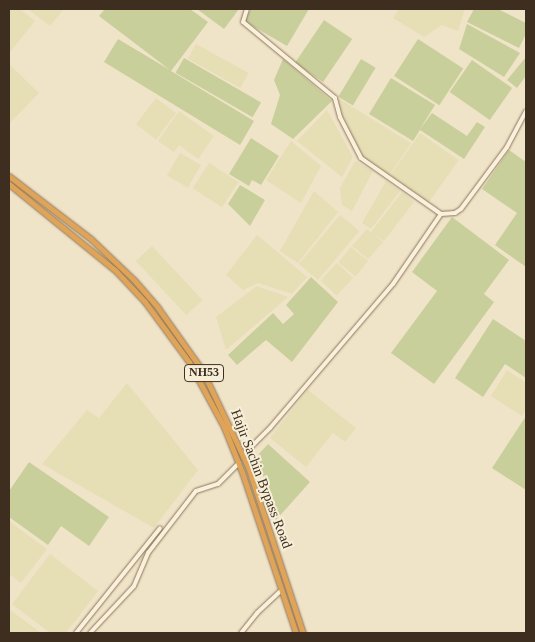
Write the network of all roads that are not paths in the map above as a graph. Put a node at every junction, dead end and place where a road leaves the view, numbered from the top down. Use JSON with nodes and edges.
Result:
{"nodes":[{"id":1,"x":247,"y":9,"type":"edge"},
{"id":2,"x":526,"y":112,"type":"edge"},
{"id":3,"x":9,"y":176,"type":"edge"},
{"id":4,"x":9,"y":184,"type":"edge"},
{"id":5,"x":441,"y":214,"type":"junction"},
{"id":6,"x":243,"y":455,"type":"junction"},
{"id":7,"x":239,"y":463,"type":"junction"},
{"id":8,"x":160,"y":528,"type":"dead end"},
{"id":9,"x":282,"y":590,"type":"junction"},
{"id":10,"x":76,"y":633,"type":"edge"},
{"id":11,"x":90,"y":633,"type":"edge"},
{"id":12,"x":241,"y":633,"type":"edge"},
{"id":13,"x":296,"y":633,"type":"edge"},
{"id":14,"x":303,"y":633,"type":"edge"}],
"edges":[{"from":1,"to":5,"type":"street"},
{"from":2,"to":5,"type":"street"},
{"from":3,"to":6,"type":"highway","name":"Hajir Sachin Bypass Road","number":"NH53"},
{"from":4,"to":7,"type":"highway","number":"NH53"},
{"from":5,"to":6,"type":"street"},
{"from":6,"to":14,"type":"highway","name":"Hajir Sachin Bypass Road","number":"NH53"},
{"from":7,"to":9,"type":"highway","number":"NH53"},
{"from":7,"to":11,"type":"street"},
{"from":8,"to":10,"type":"street"},
{"from":9,"to":12,"type":"street"},
{"from":9,"to":13,"type":"highway","number":"NH53"}]}
